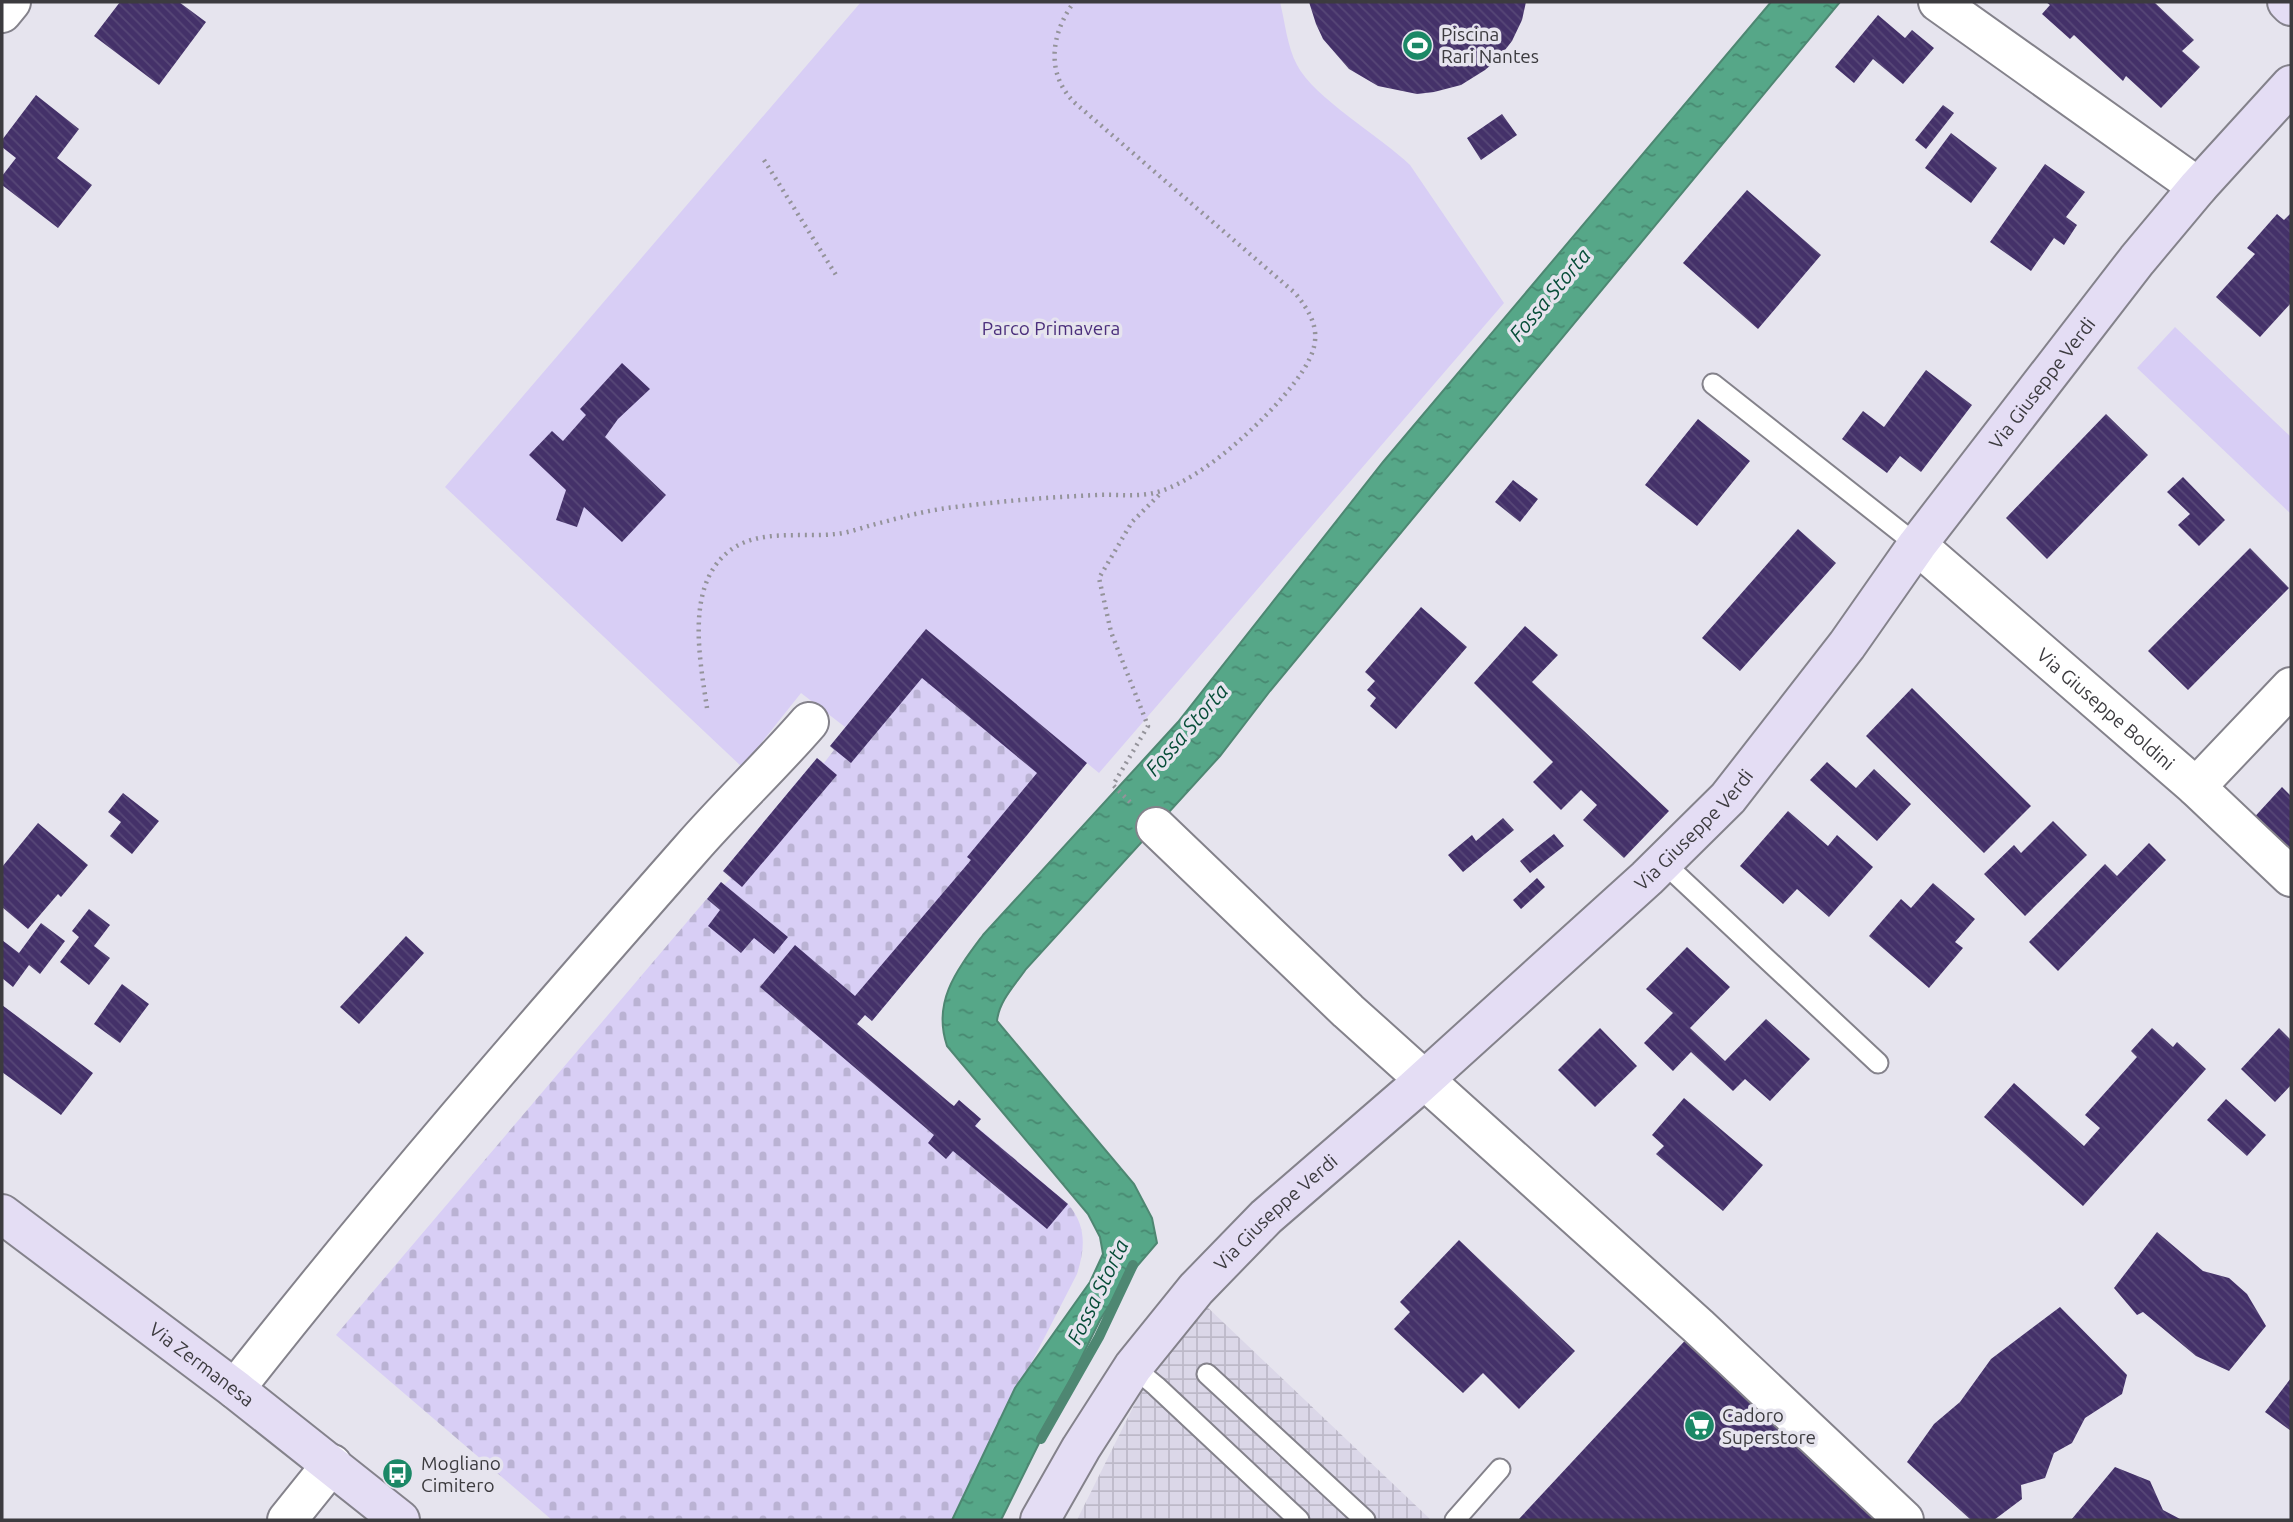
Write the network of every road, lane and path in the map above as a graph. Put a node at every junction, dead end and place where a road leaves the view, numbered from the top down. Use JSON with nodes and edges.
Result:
{"nodes":[{"id":1,"x":11,"y":2,"type":"edge"},
{"id":2,"x":1074,"y":2,"type":"edge"},
{"id":3,"x":1938,"y":2,"type":"edge"},
{"id":4,"x":2287,"y":2,"type":"edge"},
{"id":5,"x":2291,"y":6,"type":"edge"},
{"id":6,"x":2,"y":13,"type":"edge"},
{"id":7,"x":2291,"y":85,"type":"edge"},
{"id":8,"x":764,"y":160,"type":"dead end"},
{"id":9,"x":2198,"y":187,"type":"junction"},
{"id":10,"x":836,"y":275,"type":"dead end"},
{"id":11,"x":1713,"y":384,"type":"dead end"},
{"id":12,"x":1164,"y":490,"type":"junction"},
{"id":13,"x":1917,"y":545,"type":"junction"},
{"id":14,"x":2291,"y":687,"type":"edge"},
{"id":15,"x":707,"y":708,"type":"dead end"},
{"id":16,"x":809,"y":722,"type":"dead end"},
{"id":17,"x":1113,"y":785,"type":"dead end"},
{"id":18,"x":2196,"y":787,"type":"junction"},
{"id":19,"x":1156,"y":827,"type":"dead end"},
{"id":20,"x":1664,"y":863,"type":"junction"},
{"id":21,"x":2291,"y":877,"type":"edge"},
{"id":22,"x":1878,"y":1063,"type":"dead end"},
{"id":23,"x":1424,"y":1080,"type":"junction"},
{"id":24,"x":2,"y":1214,"type":"edge"},
{"id":25,"x":1133,"y":1367,"type":"junction"},
{"id":26,"x":1207,"y":1374,"type":"dead end"},
{"id":27,"x":235,"y":1389,"type":"junction"},
{"id":28,"x":332,"y":1464,"type":"junction"},
{"id":29,"x":1500,"y":1469,"type":"dead end"},
{"id":30,"x":287,"y":1520,"type":"edge"},
{"id":31,"x":400,"y":1520,"type":"edge"},
{"id":32,"x":1040,"y":1520,"type":"edge"},
{"id":33,"x":1299,"y":1520,"type":"edge"},
{"id":34,"x":1365,"y":1520,"type":"edge"},
{"id":35,"x":1455,"y":1520,"type":"edge"},
{"id":36,"x":1904,"y":1520,"type":"edge"}],
"edges":[{"from":1,"to":6,"type":"street"},
{"from":2,"to":12,"type":"path"},
{"from":3,"to":9,"type":"street"},
{"from":4,"to":5,"type":"street"},
{"from":7,"to":9,"type":"street","name":"Via Giuseppe Verdi"},
{"from":8,"to":10,"type":"path"},
{"from":9,"to":13,"type":"street","name":"Via Giuseppe Verdi"},
{"from":11,"to":13,"type":"lane"},
{"from":12,"to":15,"type":"path"},
{"from":12,"to":17,"type":"path"},
{"from":13,"to":18,"type":"street","name":"Via Giuseppe Boldini"},
{"from":13,"to":20,"type":"street","name":"Via Giuseppe Verdi"},
{"from":14,"to":18,"type":"street"},
{"from":16,"to":27,"type":"street"},
{"from":18,"to":21,"type":"street","name":"Via Giuseppe Boldini"},
{"from":19,"to":23,"type":"street"},
{"from":20,"to":22,"type":"lane"},
{"from":20,"to":23,"type":"street","name":"Via Giuseppe Verdi"},
{"from":23,"to":25,"type":"street","name":"Via Giuseppe Verdi"},
{"from":23,"to":36,"type":"street"},
{"from":24,"to":27,"type":"street","name":"Via Zermanesa"},
{"from":25,"to":32,"type":"street","name":"Via Giuseppe Verdi"},
{"from":25,"to":33,"type":"lane"},
{"from":26,"to":34,"type":"lane"},
{"from":27,"to":28,"type":"street","name":"Via Zermanesa"},
{"from":28,"to":30,"type":"street"},
{"from":28,"to":31,"type":"street","name":"Via Zermanesa"},
{"from":29,"to":35,"type":"lane"}]}
